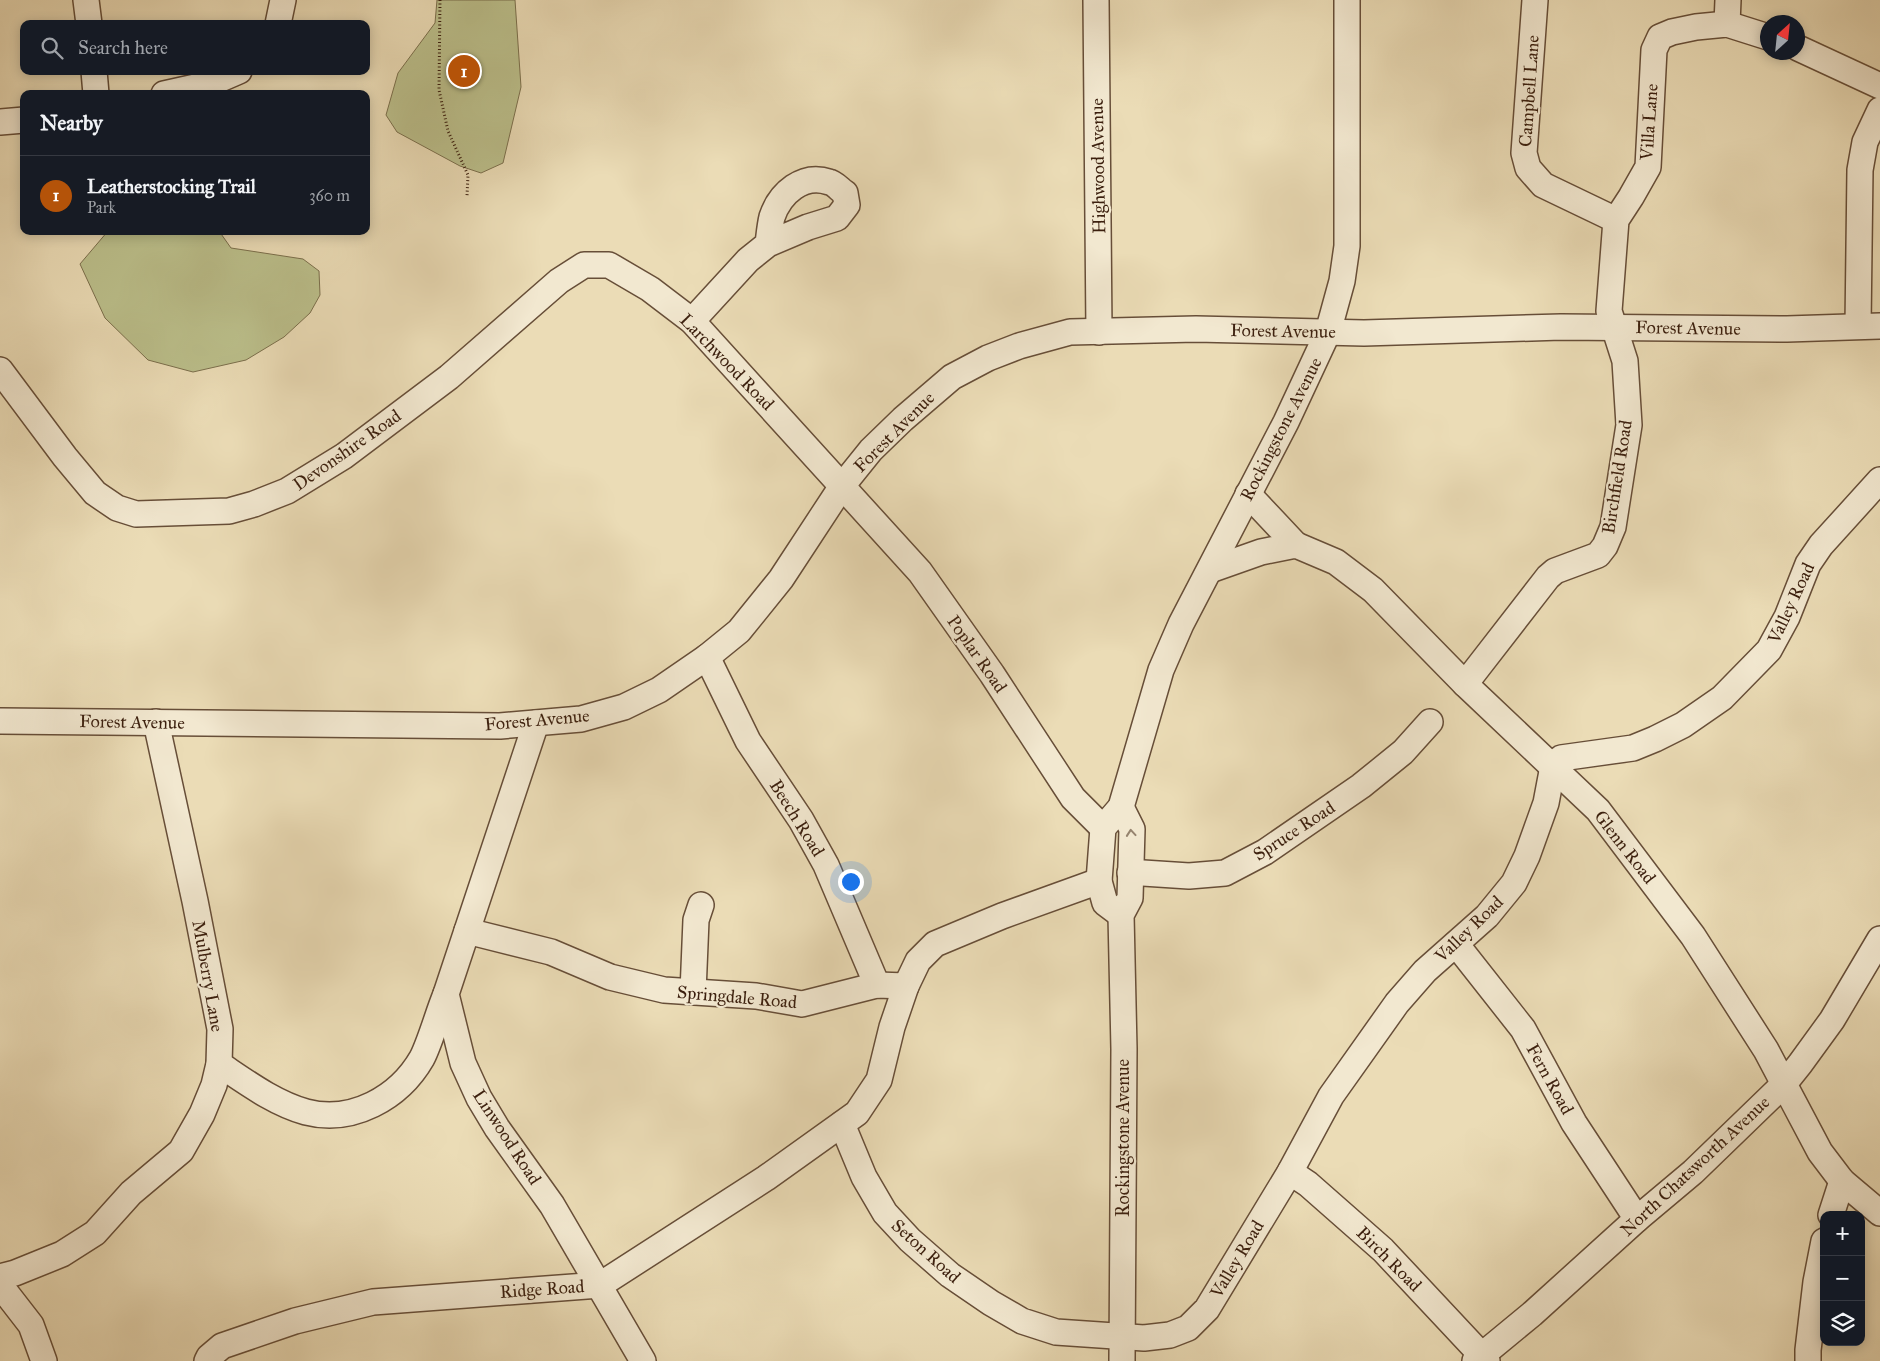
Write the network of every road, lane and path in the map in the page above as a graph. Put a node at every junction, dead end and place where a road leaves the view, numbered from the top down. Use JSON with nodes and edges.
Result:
{"nodes":[{"id":1,"x":86,"y":0,"type":"edge"},
{"id":2,"x":283,"y":0,"type":"edge"},
{"id":3,"x":440,"y":0,"type":"edge"},
{"id":4,"x":1096,"y":0,"type":"edge"},
{"id":5,"x":1347,"y":0,"type":"edge"},
{"id":6,"x":1535,"y":0,"type":"edge"},
{"id":7,"x":1727,"y":12,"type":"edge"},
{"id":8,"x":88,"y":20,"type":"edge"},
{"id":9,"x":279,"y":20,"type":"edge"},
{"id":10,"x":1760,"y":33,"type":"edge"},
{"id":11,"x":1805,"y":51,"type":"edge"},
{"id":12,"x":94,"y":75,"type":"edge"},
{"id":13,"x":230,"y":75,"type":"edge"},
{"id":14,"x":1880,"y":86,"type":"edge"},
{"id":15,"x":96,"y":90,"type":"edge"},
{"id":16,"x":182,"y":90,"type":"edge"},
{"id":17,"x":1880,"y":110,"type":"edge"},
{"id":18,"x":20,"y":120,"type":"edge"},
{"id":19,"x":0,"y":122,"type":"edge"},
{"id":20,"x":467,"y":196,"type":"dead end"},
{"id":21,"x":1616,"y":220,"type":"junction"},
{"id":22,"x":768,"y":244,"type":"junction"},
{"id":23,"x":593,"y":264,"type":"joint"},
{"id":24,"x":692,"y":321,"type":"junction"},
{"id":25,"x":1869,"y":326,"type":"edge"},
{"id":26,"x":1614,"y":327,"type":"junction"},
{"id":27,"x":1099,"y":332,"type":"junction"},
{"id":28,"x":1328,"y":332,"type":"junction"},
{"id":29,"x":0,"y":370,"type":"edge"},
{"id":30,"x":1880,"y":480,"type":"edge"},
{"id":31,"x":842,"y":486,"type":"junction"},
{"id":32,"x":1248,"y":494,"type":"junction"},
{"id":33,"x":1296,"y":545,"type":"junction"},
{"id":34,"x":1210,"y":570,"type":"junction"},
{"id":35,"x":707,"y":657,"type":"junction"},
{"id":36,"x":1465,"y":684,"type":"junction"},
{"id":37,"x":0,"y":720,"type":"edge"},
{"id":38,"x":156,"y":722,"type":"junction"},
{"id":39,"x":1430,"y":722,"type":"dead end"},
{"id":40,"x":536,"y":723,"type":"junction"},
{"id":41,"x":1553,"y":766,"type":"junction"},
{"id":42,"x":1121,"y":807,"type":"junction"},
{"id":43,"x":1103,"y":828,"type":"junction"},
{"id":44,"x":1130,"y":873,"type":"junction"},
{"id":45,"x":1099,"y":881,"type":"junction"},
{"id":46,"x":701,"y":905,"type":"dead end"},
{"id":47,"x":1121,"y":915,"type":"junction"},
{"id":48,"x":467,"y":931,"type":"junction"},
{"id":49,"x":1880,"y":940,"type":"edge"},
{"id":50,"x":1456,"y":944,"type":"junction"},
{"id":51,"x":877,"y":985,"type":"junction"},
{"id":52,"x":906,"y":986,"type":"junction"},
{"id":53,"x":693,"y":992,"type":"junction"},
{"id":54,"x":446,"y":994,"type":"junction"},
{"id":55,"x":219,"y":1064,"type":"junction"},
{"id":56,"x":1784,"y":1084,"type":"junction"},
{"id":57,"x":842,"y":1124,"type":"junction"},
{"id":58,"x":1290,"y":1172,"type":"junction"},
{"id":59,"x":1842,"y":1181,"type":"junction"},
{"id":60,"x":1832,"y":1211,"type":"edge"},
{"id":61,"x":1880,"y":1213,"type":"edge"},
{"id":62,"x":1637,"y":1219,"type":"junction"},
{"id":63,"x":1821,"y":1256,"type":"edge"},
{"id":64,"x":0,"y":1276,"type":"edge"},
{"id":65,"x":0,"y":1285,"type":"edge"},
{"id":66,"x":600,"y":1285,"type":"junction"},
{"id":67,"x":1122,"y":1349,"type":"edge"},
{"id":68,"x":1481,"y":1359,"type":"edge"},
{"id":69,"x":44,"y":1361,"type":"edge"},
{"id":70,"x":207,"y":1361,"type":"edge"},
{"id":71,"x":643,"y":1361,"type":"edge"},
{"id":72,"x":1808,"y":1361,"type":"edge"}],
"edges":[{"from":1,"to":8,"type":"street"},
{"from":2,"to":9,"type":"street"},
{"from":3,"to":20,"type":"path"},
{"from":4,"to":27,"type":"street","name":"Highwood Avenue"},
{"from":5,"to":28,"type":"street","name":"Rockingstone Avenue"},
{"from":6,"to":21,"type":"street","name":"Campbell Lane"},
{"from":7,"to":10,"type":"street"},
{"from":7,"to":21,"type":"street","name":"Villa Lane"},
{"from":11,"to":14,"type":"street"},
{"from":12,"to":15,"type":"street"},
{"from":13,"to":16,"type":"street"},
{"from":17,"to":25,"type":"street"},
{"from":18,"to":19,"type":"street"},
{"from":21,"to":26,"type":"street","name":"Villa Lane"},
{"from":22,"to":22,"type":"street"},
{"from":22,"to":24,"type":"street"},
{"from":23,"to":24,"type":"street","name":"Larchwood Road"},
{"from":23,"to":29,"type":"street","name":"Devonshire Road"},
{"from":24,"to":31,"type":"street","name":"Larchwood Road"},
{"from":25,"to":26,"type":"street","name":"Forest Avenue"},
{"from":26,"to":28,"type":"street","name":"Forest Avenue"},
{"from":26,"to":36,"type":"street","name":"Birchfield Road"},
{"from":27,"to":28,"type":"street","name":"Forest Avenue"},
{"from":27,"to":31,"type":"street","name":"Forest Avenue"},
{"from":28,"to":32,"type":"street","name":"Rockingstone Avenue"},
{"from":30,"to":41,"type":"street","name":"Valley Road"},
{"from":31,"to":35,"type":"street","name":"Forest Avenue"},
{"from":31,"to":43,"type":"street","name":"Poplar Road"},
{"from":32,"to":33,"type":"street","name":"Glenn Road"},
{"from":32,"to":34,"type":"street","name":"Rockingstone Avenue"},
{"from":33,"to":34,"type":"street"},
{"from":33,"to":36,"type":"street","name":"Glenn Road"},
{"from":34,"to":42,"type":"street","name":"Rockingstone Avenue"},
{"from":35,"to":40,"type":"street","name":"Forest Avenue"},
{"from":35,"to":51,"type":"street","name":"Beech Road"},
{"from":36,"to":41,"type":"street","name":"Glenn Road"},
{"from":37,"to":38,"type":"street","name":"Forest Avenue"},
{"from":38,"to":40,"type":"street","name":"Forest Avenue"},
{"from":38,"to":55,"type":"street","name":"Mulberry Lane"},
{"from":39,"to":44,"type":"street","name":"Spruce Road"},
{"from":40,"to":48,"type":"street"},
{"from":41,"to":50,"type":"street","name":"Valley Road"},
{"from":41,"to":56,"type":"street","name":"Glenn Road"},
{"from":42,"to":43,"type":"street","name":"Rockingstone Avenue"},
{"from":44,"to":42,"type":"street","name":"Rockingstone Avenue","one_way":true},
{"from":43,"to":45,"type":"street"},
{"from":44,"to":47,"type":"street","name":"Rockingstone Avenue"},
{"from":45,"to":47,"type":"street"},
{"from":45,"to":52,"type":"street"},
{"from":46,"to":53,"type":"street"},
{"from":47,"to":67,"type":"street","name":"Rockingstone Avenue"},
{"from":48,"to":53,"type":"street","name":"Springdale Road"},
{"from":48,"to":54,"type":"street"},
{"from":49,"to":56,"type":"street","name":"North Chatsworth Avenue"},
{"from":50,"to":58,"type":"street","name":"Valley Road"},
{"from":50,"to":62,"type":"street","name":"Fern Road"},
{"from":51,"to":52,"type":"street","name":"Springdale Road"},
{"from":51,"to":53,"type":"street","name":"Springdale Road"},
{"from":52,"to":57,"type":"street"},
{"from":54,"to":55,"type":"street"},
{"from":54,"to":66,"type":"street","name":"Linwood Road"},
{"from":55,"to":64,"type":"street","name":"Mulberry Lane"},
{"from":56,"to":59,"type":"street","name":"Glenn Road"},
{"from":56,"to":62,"type":"street","name":"North Chatsworth Avenue"},
{"from":57,"to":66,"type":"street","name":"Ridge Road"},
{"from":57,"to":67,"type":"street","name":"Seton Road"},
{"from":58,"to":67,"type":"street","name":"Valley Road"},
{"from":58,"to":68,"type":"street","name":"Birch Road"},
{"from":59,"to":60,"type":"street"},
{"from":59,"to":61,"type":"street","name":"Glenn Road"},
{"from":62,"to":68,"type":"street","name":"North Chatsworth Avenue"},
{"from":63,"to":72,"type":"street"},
{"from":65,"to":69,"type":"street"},
{"from":66,"to":70,"type":"street","name":"Ridge Road"},
{"from":66,"to":71,"type":"street","name":"Linwood Road"}]}
